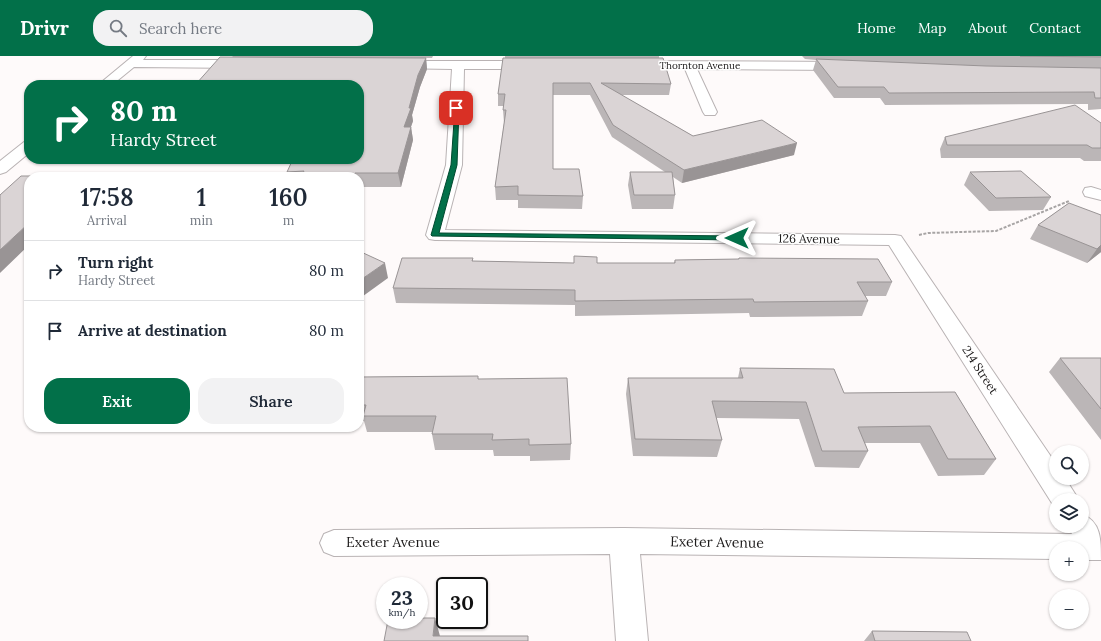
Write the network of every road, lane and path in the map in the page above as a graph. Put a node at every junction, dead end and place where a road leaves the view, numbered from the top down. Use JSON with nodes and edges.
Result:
{"nodes":[{"id":1,"x":135,"y":59,"type":"edge"},
{"id":2,"x":254,"y":64,"type":"edge"},
{"id":3,"x":381,"y":65,"type":"edge"},
{"id":4,"x":458,"y":65,"type":"junction"},
{"id":5,"x":546,"y":65,"type":"edge"},
{"id":6,"x":626,"y":65,"type":"edge"},
{"id":7,"x":689,"y":65,"type":"junction"},
{"id":8,"x":858,"y":66,"type":"edge"},
{"id":9,"x":110,"y":80,"type":"edge"},
{"id":10,"x":710,"y":112,"type":"dead end"},
{"id":11,"x":24,"y":149,"type":"edge"},
{"id":12,"x":0,"y":169,"type":"edge"},
{"id":13,"x":1096,"y":193,"type":"edge"},
{"id":14,"x":895,"y":240,"type":"junction"},
{"id":15,"x":1060,"y":493,"type":"edge"},
{"id":16,"x":1093,"y":540,"type":"edge"},
{"id":17,"x":624,"y":541,"type":"junction"},
{"id":18,"x":334,"y":543,"type":"dead end"},
{"id":19,"x":632,"y":641,"type":"edge"}],
"edges":[{"from":1,"to":2,"type":"street"},
{"from":1,"to":9,"type":"street"},
{"from":3,"to":4,"type":"street"},
{"from":4,"to":5,"type":"street"},
{"from":4,"to":14,"type":"street","name":"126 Avenue"},
{"from":6,"to":7,"type":"street","name":"Thornton Avenue"},
{"from":7,"to":8,"type":"street","name":"Thornton Avenue"},
{"from":7,"to":10,"type":"street"},
{"from":11,"to":12,"type":"street"},
{"from":13,"to":14,"type":"path"},
{"from":14,"to":15,"type":"street","name":"214 Street"},
{"from":16,"to":17,"type":"street","name":"Exeter Avenue"},
{"from":17,"to":18,"type":"street","name":"Exeter Avenue"},
{"from":17,"to":19,"type":"street"}]}
